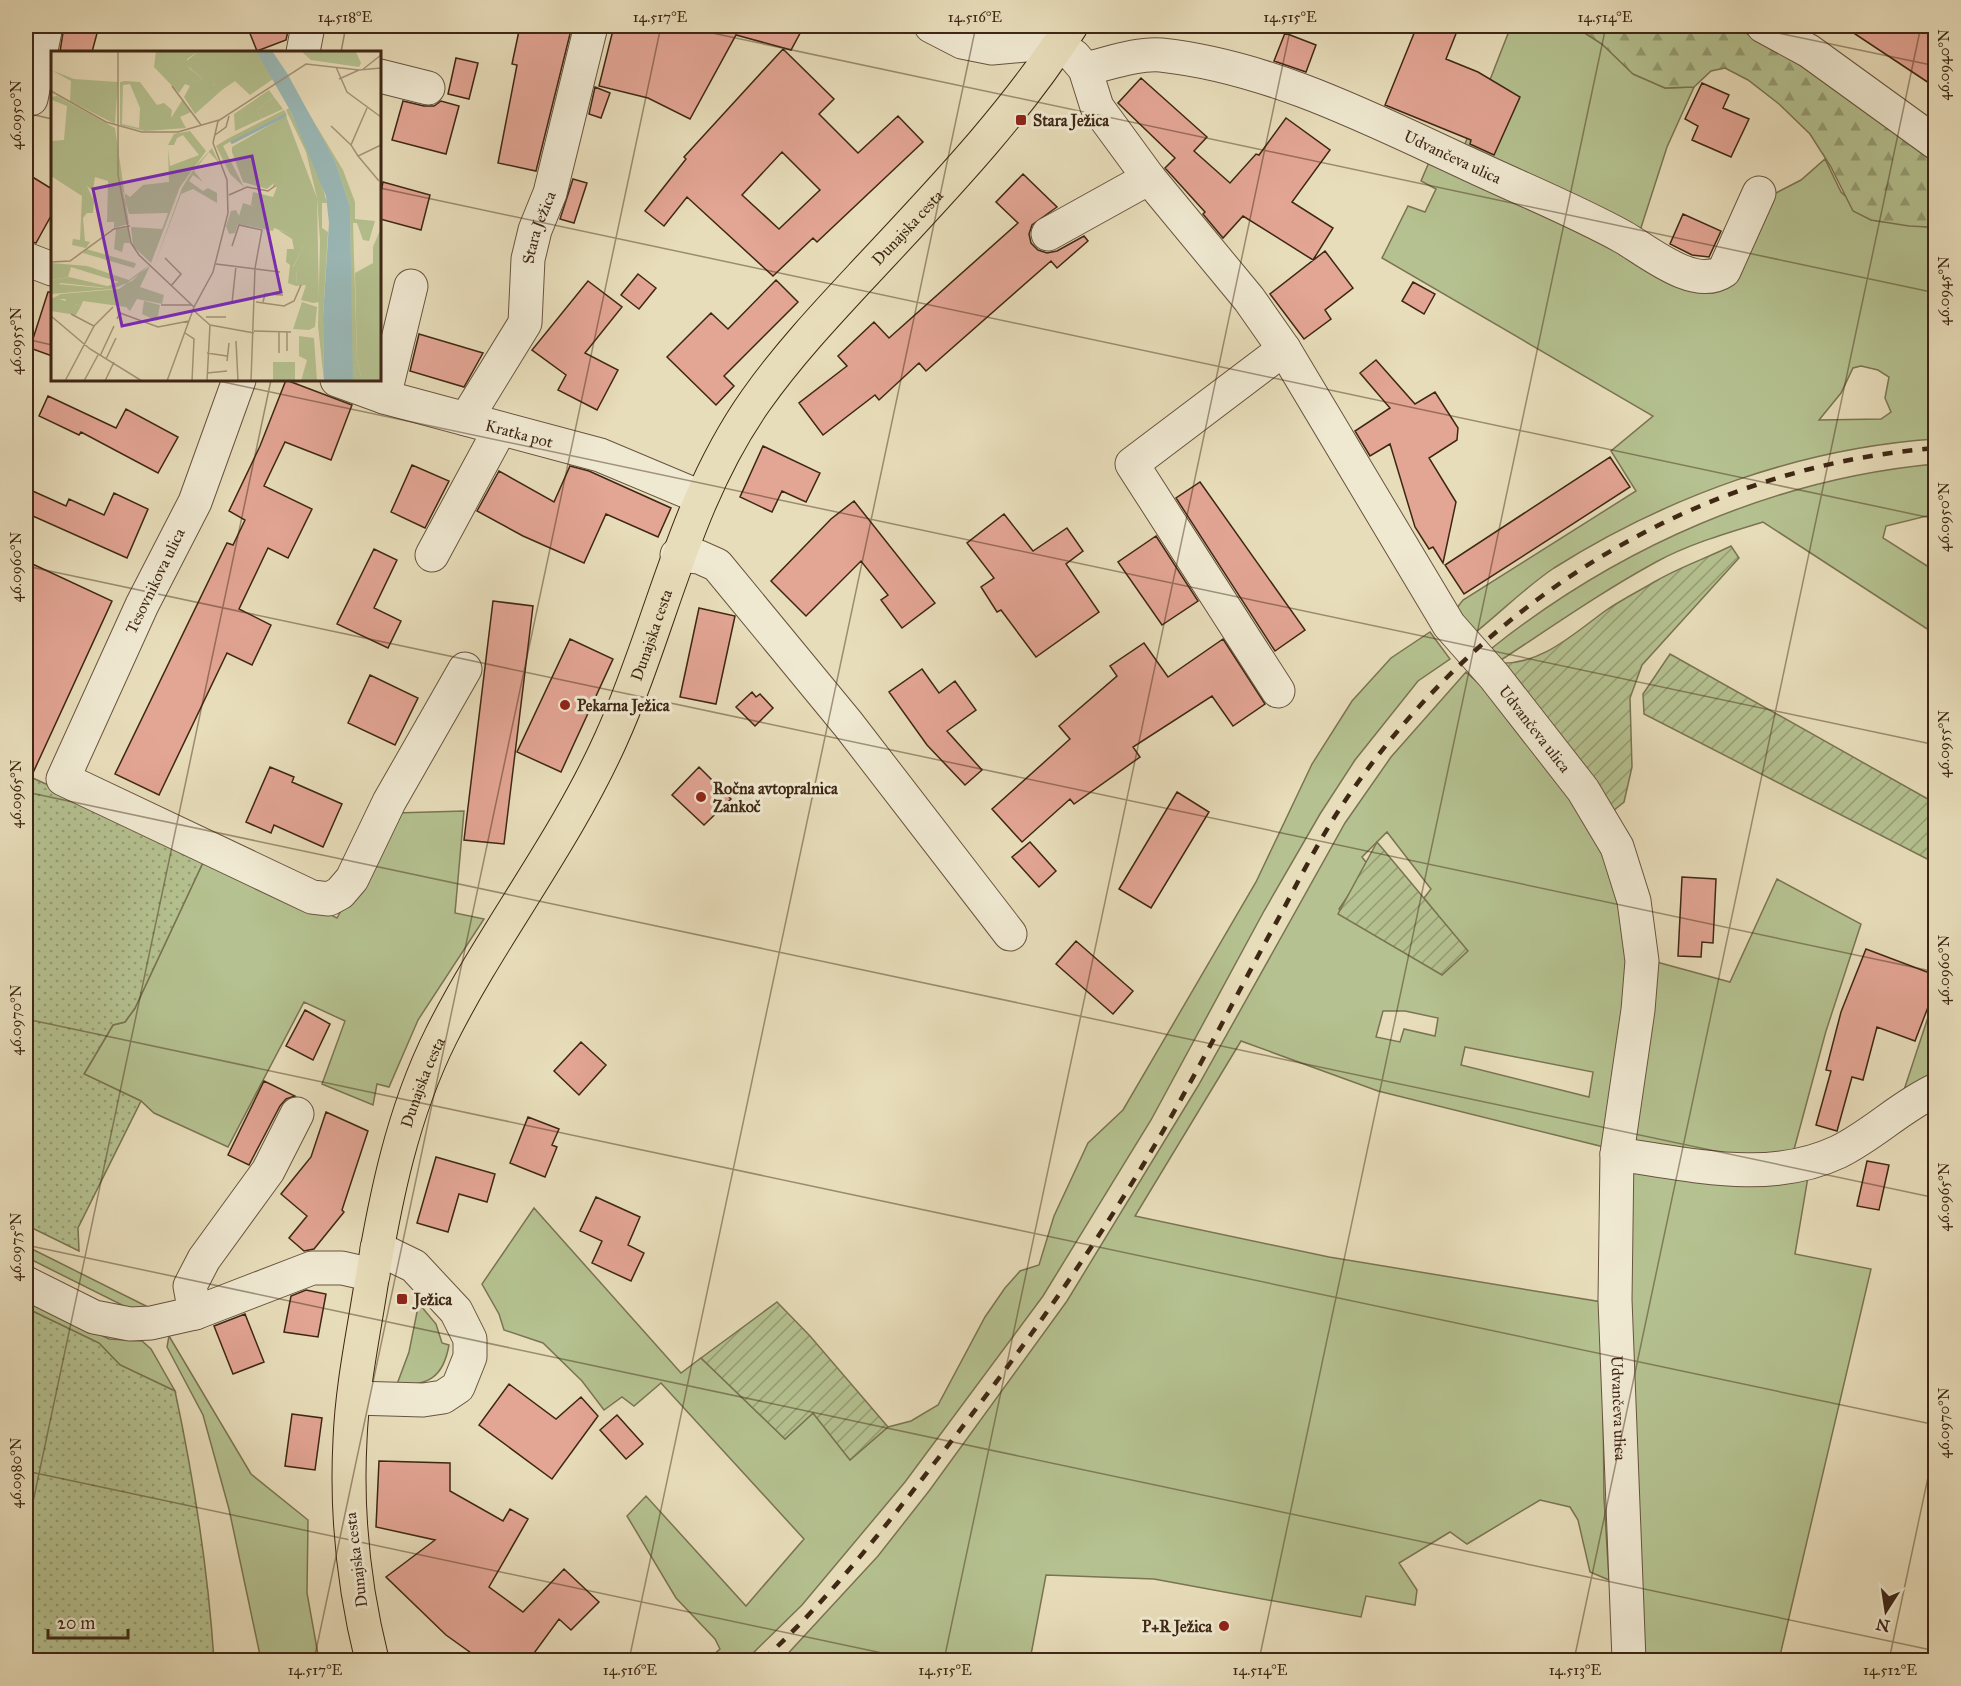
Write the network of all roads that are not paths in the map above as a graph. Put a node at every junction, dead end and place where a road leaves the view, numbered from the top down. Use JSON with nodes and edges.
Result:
{"nodes":[{"id":1,"x":46,"y":26,"type":"edge"},
{"id":2,"x":308,"y":26,"type":"edge"},
{"id":3,"x":591,"y":26,"type":"edge"},
{"id":4,"x":931,"y":26,"type":"edge"},
{"id":5,"x":1763,"y":26,"type":"edge"},
{"id":6,"x":1064,"y":36,"type":"edge"},
{"id":7,"x":303,"y":51,"type":"edge"},
{"id":8,"x":1085,"y":69,"type":"junction"},
{"id":9,"x":381,"y":76,"type":"edge"},
{"id":10,"x":428,"y":88,"type":"dead end"},
{"id":11,"x":31,"y":99,"type":"dead end"},
{"id":12,"x":1935,"y":143,"type":"edge"},
{"id":13,"x":1149,"y":178,"type":"junction"},
{"id":14,"x":1759,"y":193,"type":"dead end"},
{"id":15,"x":1048,"y":234,"type":"dead end"},
{"id":16,"x":26,"y":259,"type":"edge"},
{"id":17,"x":51,"y":269,"type":"edge"},
{"id":18,"x":411,"y":286,"type":"dead end"},
{"id":19,"x":1284,"y":349,"type":"junction"},
{"id":20,"x":239,"y":381,"type":"edge"},
{"id":21,"x":340,"y":381,"type":"edge"},
{"id":22,"x":384,"y":398,"type":"junction"},
{"id":23,"x":466,"y":419,"type":"junction"},
{"id":24,"x":500,"y":429,"type":"junction"},
{"id":25,"x":700,"y":497,"type":"junction"},
{"id":26,"x":432,"y":555,"type":"dead end"},
{"id":27,"x":677,"y":555,"type":"junction"},
{"id":28,"x":465,"y":669,"type":"dead end"},
{"id":29,"x":1278,"y":691,"type":"dead end"},
{"id":30,"x":1010,"y":934,"type":"dead end"},
{"id":31,"x":1935,"y":1090,"type":"edge"},
{"id":32,"x":297,"y":1114,"type":"dead end"},
{"id":33,"x":1617,"y":1154,"type":"junction"},
{"id":34,"x":375,"y":1262,"type":"junction"},
{"id":35,"x":26,"y":1283,"type":"edge"},
{"id":36,"x":195,"y":1313,"type":"junction"},
{"id":37,"x":354,"y":1398,"type":"junction"},
{"id":38,"x":372,"y":1660,"type":"edge"},
{"id":39,"x":1629,"y":1660,"type":"edge"}],
"edges":[{"from":1,"to":11,"type":"street"},
{"from":2,"to":7,"type":"street"},
{"from":3,"to":23,"type":"street","name":"Stara Ježica"},
{"from":4,"to":6,"type":"street"},
{"from":5,"to":12,"type":"street"},
{"from":6,"to":8,"type":"street"},
{"from":6,"to":25,"type":"main road","name":"Dunajska cesta"},
{"from":8,"to":13,"type":"street","name":"Udvančeva ulica"},
{"from":8,"to":14,"type":"street","name":"Udvančeva ulica"},
{"from":9,"to":10,"type":"street"},
{"from":13,"to":15,"type":"street"},
{"from":13,"to":19,"type":"street","name":"Udvančeva ulica"},
{"from":16,"to":17,"type":"street"},
{"from":18,"to":22,"type":"street"},
{"from":19,"to":29,"type":"street"},
{"from":19,"to":33,"type":"street","name":"Udvančeva ulica"},
{"from":20,"to":28,"type":"street","name":"Tesovnikova ulica"},
{"from":21,"to":22,"type":"street","name":"Kratka pot"},
{"from":22,"to":23,"type":"street","name":"Kratka pot"},
{"from":23,"to":24,"type":"street","name":"Kratka pot"},
{"from":24,"to":25,"type":"street","name":"Kratka pot"},
{"from":24,"to":26,"type":"street"},
{"from":25,"to":27,"type":"main road","name":"Dunajska cesta"},
{"from":27,"to":30,"type":"street"},
{"from":27,"to":34,"type":"main road","name":"Dunajska cesta"},
{"from":31,"to":33,"type":"street"},
{"from":32,"to":36,"type":"street"},
{"from":33,"to":39,"type":"street","name":"Udvančeva ulica"},
{"from":34,"to":36,"type":"street"},
{"from":34,"to":37,"type":"main road","name":"Dunajska cesta"},
{"from":34,"to":37,"type":"street"},
{"from":35,"to":36,"type":"street"},
{"from":37,"to":38,"type":"main road","name":"Dunajska cesta"}]}
